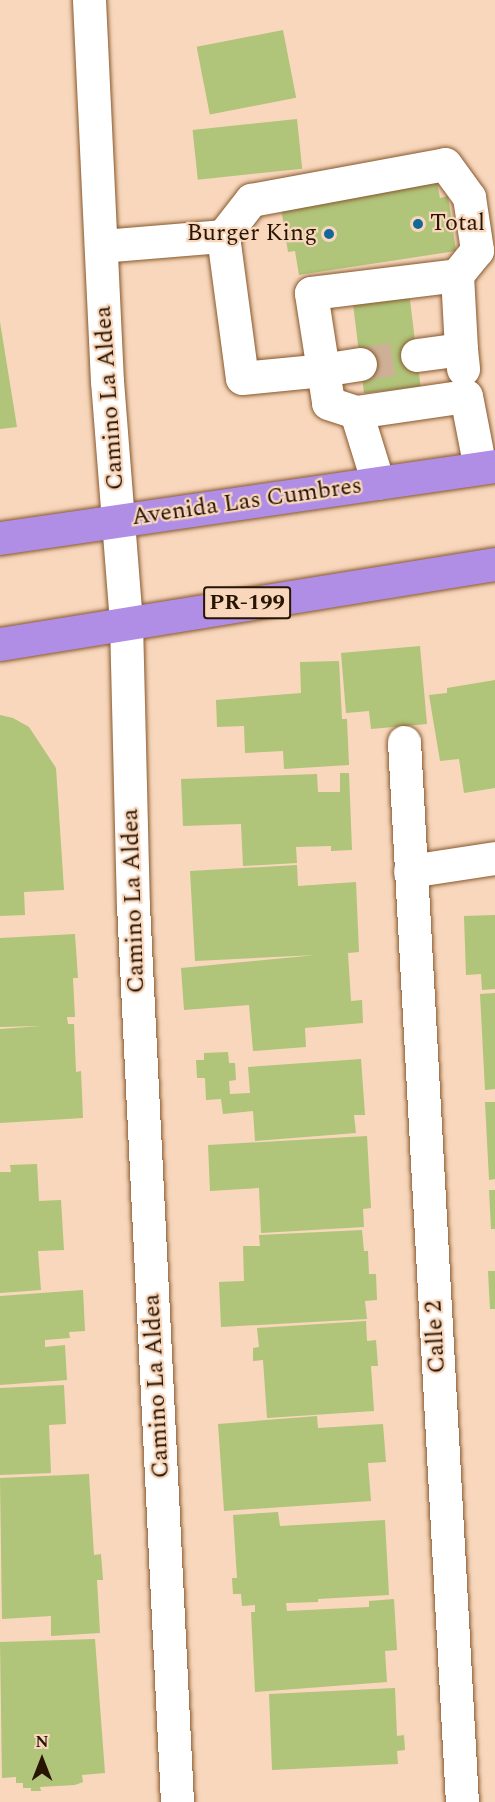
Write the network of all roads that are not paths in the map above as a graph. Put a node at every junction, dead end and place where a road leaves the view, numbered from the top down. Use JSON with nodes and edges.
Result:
{"nodes":[{"id":1,"x":89,"y":0,"type":"edge"},
{"id":2,"x":223,"y":236,"type":"junction"},
{"id":3,"x":100,"y":246,"type":"junction"},
{"id":4,"x":457,"y":275,"type":"junction"},
{"id":5,"x":461,"y":349,"type":"junction"},
{"id":6,"x":417,"y":355,"type":"tunnel mouth"},
{"id":7,"x":360,"y":364,"type":"tunnel mouth"},
{"id":8,"x":323,"y":370,"type":"junction"},
{"id":9,"x":466,"y":396,"type":"junction"},
{"id":10,"x":356,"y":412,"type":"junction"},
{"id":11,"x":488,"y":467,"type":"edge"},
{"id":12,"x":378,"y":483,"type":"junction"},
{"id":13,"x":118,"y":521,"type":"junction"},
{"id":14,"x":0,"y":538,"type":"edge"},
{"id":15,"x":495,"y":564,"type":"edge"},
{"id":16,"x":126,"y":622,"type":"junction"},
{"id":17,"x":0,"y":644,"type":"edge"},
{"id":18,"x":404,"y":742,"type":"dead end"},
{"id":19,"x":495,"y":858,"type":"edge"},
{"id":20,"x":410,"y":871,"type":"junction"},
{"id":21,"x":177,"y":1802,"type":"edge"},
{"id":22,"x":462,"y":1802,"type":"edge"}],
"edges":[{"from":1,"to":3,"type":"street","name":"Camino La Aldea"},
{"from":2,"to":3,"type":"street"},
{"from":2,"to":4,"type":"street"},
{"from":2,"to":8,"type":"street"},
{"from":3,"to":13,"type":"street","name":"Camino La Aldea"},
{"from":4,"to":5,"type":"street"},
{"from":4,"to":8,"type":"street"},
{"from":5,"to":6,"type":"street"},
{"from":5,"to":9,"type":"street"},
{"from":7,"to":8,"type":"street"},
{"from":8,"to":10,"type":"street"},
{"from":9,"to":10,"type":"street"},
{"from":9,"to":11,"type":"street"},
{"from":10,"to":12,"type":"street"},
{"from":11,"to":12,"type":"highway","name":"Avenida Las Cumbres"},
{"from":12,"to":13,"type":"highway","name":"Avenida Las Cumbres"},
{"from":13,"to":14,"type":"highway","name":"Avenida Las Cumbres"},
{"from":13,"to":16,"type":"street","name":"Camino La Aldea"},
{"from":15,"to":16,"type":"highway","number":"PR-199"},
{"from":16,"to":17,"type":"highway","number":"PR-199"},
{"from":16,"to":21,"type":"street","name":"Camino La Aldea"},
{"from":18,"to":20,"type":"street","name":"Calle 2"},
{"from":19,"to":20,"type":"street"},
{"from":20,"to":22,"type":"street","name":"Calle 2"}]}
